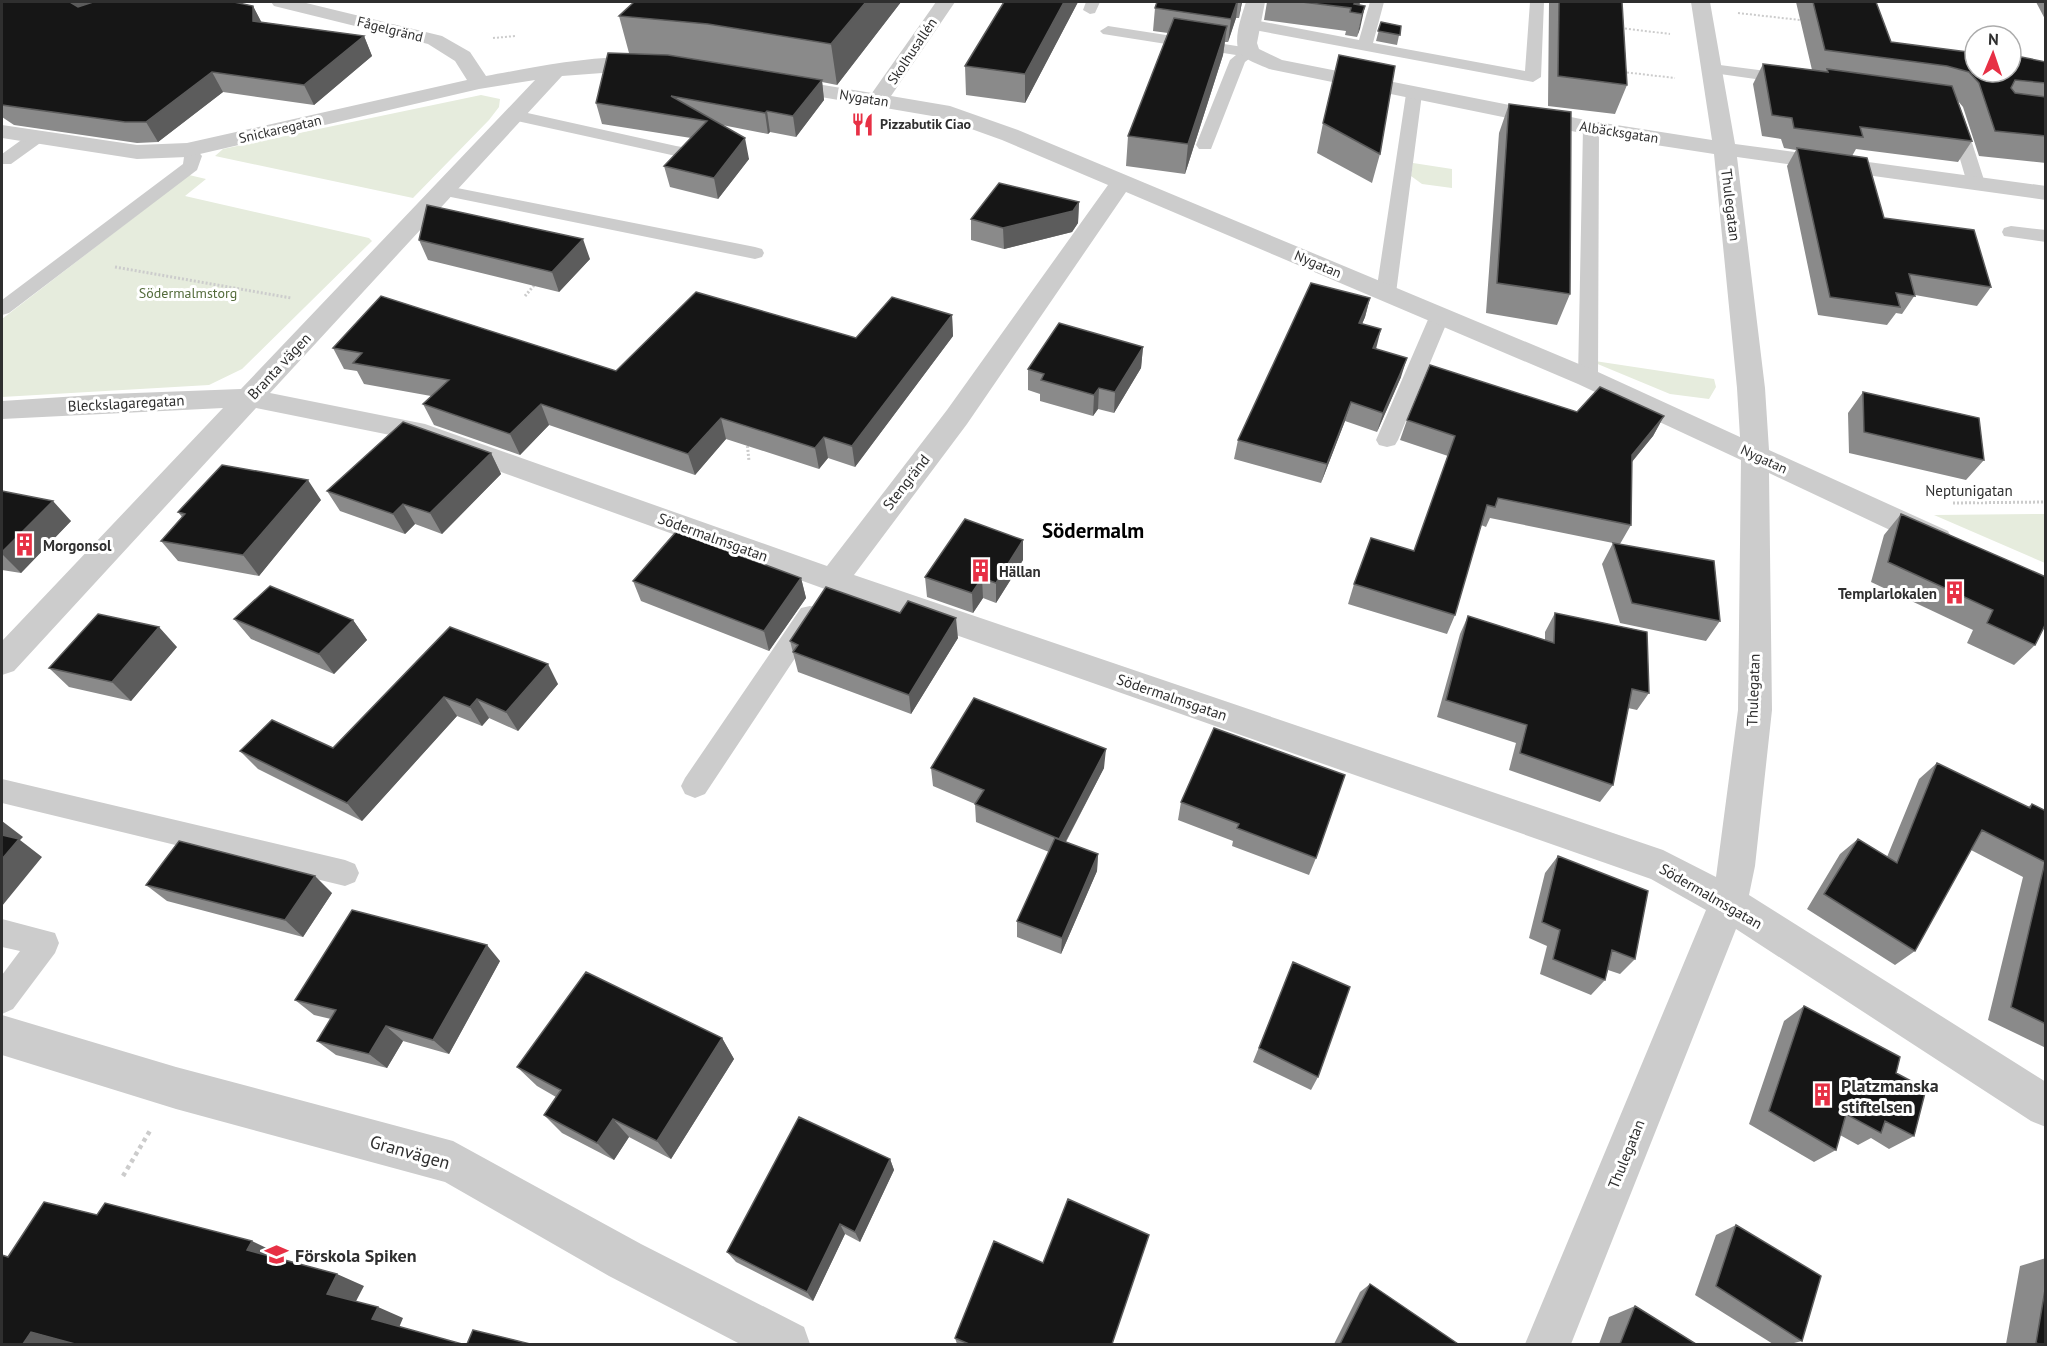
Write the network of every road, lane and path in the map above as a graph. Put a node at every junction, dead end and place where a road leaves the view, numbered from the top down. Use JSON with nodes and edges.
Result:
{"nodes":[{"id":1,"x":281,"y":2,"type":"edge"},
{"id":2,"x":945,"y":2,"type":"edge"},
{"id":3,"x":1377,"y":2,"type":"edge"},
{"id":4,"x":1537,"y":2,"type":"edge"},
{"id":5,"x":1701,"y":2,"type":"edge"},
{"id":6,"x":1250,"y":10,"type":"edge"},
{"id":7,"x":1737,"y":13,"type":"dead end"},
{"id":8,"x":1800,"y":20,"type":"dead end"},
{"id":9,"x":1611,"y":27,"type":"edge"},
{"id":10,"x":1108,"y":31,"type":"dead end"},
{"id":11,"x":1676,"y":34,"type":"dead end"},
{"id":12,"x":1365,"y":45,"type":"junction"},
{"id":13,"x":1250,"y":52,"type":"junction"},
{"id":14,"x":673,"y":67,"type":"edge"},
{"id":15,"x":1712,"y":69,"type":"junction"},
{"id":16,"x":556,"y":70,"type":"junction"},
{"id":17,"x":1613,"y":71,"type":"edge"},
{"id":18,"x":1682,"y":79,"type":"dead end"},
{"id":19,"x":764,"y":81,"type":"edge"},
{"id":20,"x":1805,"y":81,"type":"edge"},
{"id":21,"x":479,"y":83,"type":"junction"},
{"id":22,"x":1414,"y":94,"type":"junction"},
{"id":23,"x":878,"y":100,"type":"junction"},
{"id":24,"x":1947,"y":101,"type":"edge"},
{"id":25,"x":514,"y":115,"type":"junction"},
{"id":26,"x":1591,"y":128,"type":"junction"},
{"id":27,"x":2,"y":132,"type":"edge"},
{"id":28,"x":37,"y":137,"type":"junction"},
{"id":29,"x":1205,"y":145,"type":"dead end"},
{"id":30,"x":1723,"y":149,"type":"junction"},
{"id":31,"x":188,"y":150,"type":"junction"},
{"id":32,"x":676,"y":151,"type":"edge"},
{"id":33,"x":5,"y":160,"type":"dead end"},
{"id":34,"x":1122,"y":182,"type":"junction"},
{"id":35,"x":1976,"y":183,"type":"junction"},
{"id":36,"x":442,"y":190,"type":"junction"},
{"id":37,"x":2046,"y":193,"type":"edge"},
{"id":38,"x":2011,"y":232,"type":"dead end"},
{"id":39,"x":2046,"y":236,"type":"edge"},
{"id":40,"x":755,"y":253,"type":"dead end"},
{"id":41,"x":70,"y":258,"type":"junction"},
{"id":42,"x":540,"y":279,"type":"edge"},
{"id":43,"x":1386,"y":293,"type":"junction"},
{"id":44,"x":525,"y":296,"type":"dead end"},
{"id":45,"x":290,"y":298,"type":"dead end"},
{"id":46,"x":2,"y":309,"type":"edge"},
{"id":47,"x":1440,"y":315,"type":"junction"},
{"id":48,"x":1588,"y":378,"type":"junction"},
{"id":49,"x":250,"y":398,"type":"junction"},
{"id":50,"x":2,"y":411,"type":"edge"},
{"id":51,"x":747,"y":439,"type":"edge"},
{"id":52,"x":1387,"y":440,"type":"dead end"},
{"id":53,"x":1755,"y":455,"type":"junction"},
{"id":54,"x":749,"y":460,"type":"dead end"},
{"id":55,"x":2046,"y":502,"type":"edge"},
{"id":56,"x":1943,"y":503,"type":"dead end"},
{"id":57,"x":1959,"y":549,"type":"edge"},
{"id":58,"x":833,"y":580,"type":"junction"},
{"id":59,"x":2,"y":662,"type":"edge"},
{"id":60,"x":695,"y":786,"type":"dead end"},
{"id":61,"x":2,"y":791,"type":"edge"},
{"id":62,"x":345,"y":873,"type":"dead end"},
{"id":63,"x":1728,"y":903,"type":"junction"},
{"id":64,"x":2,"y":933,"type":"edge"},
{"id":65,"x":2,"y":999,"type":"edge"},
{"id":66,"x":2,"y":1035,"type":"edge"},
{"id":67,"x":2046,"y":1106,"type":"edge"},
{"id":68,"x":158,"y":1119,"type":"dead end"},
{"id":69,"x":123,"y":1176,"type":"dead end"},
{"id":70,"x":787,"y":1344,"type":"edge"},
{"id":71,"x":1548,"y":1344,"type":"edge"}],
"edges":[{"from":1,"to":21,"type":"street","name":"Fågelgränd"},
{"from":2,"to":23,"type":"street","name":"Skolhusallén"},
{"from":3,"to":12,"type":"lane"},
{"from":4,"to":12,"type":"lane"},
{"from":5,"to":15,"type":"street","name":"Thulegatan"},
{"from":6,"to":12,"type":"lane"},
{"from":6,"to":13,"type":"street"},
{"from":7,"to":8,"type":"path"},
{"from":9,"to":11,"type":"path"},
{"from":10,"to":13,"type":"lane"},
{"from":13,"to":22,"type":"street","name":"Albäcksgatan"},
{"from":13,"to":29,"type":"lane"},
{"from":14,"to":16,"type":"street"},
{"from":15,"to":20,"type":"lane"},
{"from":15,"to":30,"type":"street","name":"Thulegatan"},
{"from":16,"to":21,"type":"street","name":"Snickaregatan"},
{"from":16,"to":25,"type":"street","name":"Branta vägen"},
{"from":17,"to":18,"type":"path"},
{"from":19,"to":23,"type":"street","name":"Nygatan"},
{"from":21,"to":31,"type":"street","name":"Snickaregatan"},
{"from":22,"to":26,"type":"street","name":"Albäcksgatan"},
{"from":22,"to":43,"type":"lane"},
{"from":23,"to":34,"type":"street","name":"Nygatan"},
{"from":24,"to":35,"type":"lane"},
{"from":25,"to":32,"type":"lane"},
{"from":25,"to":36,"type":"street","name":"Branta vägen"},
{"from":26,"to":30,"type":"street","name":"Albäcksgatan"},
{"from":26,"to":48,"type":"lane"},
{"from":27,"to":28,"type":"street","name":"Snickaregatan"},
{"from":28,"to":31,"type":"street","name":"Snickaregatan"},
{"from":28,"to":33,"type":"lane"},
{"from":30,"to":35,"type":"street","name":"Albäcksgatan"},
{"from":30,"to":53,"type":"street","name":"Thulegatan"},
{"from":31,"to":41,"type":"lane"},
{"from":34,"to":43,"type":"street","name":"Nygatan"},
{"from":34,"to":58,"type":"street","name":"Stengränd"},
{"from":35,"to":37,"type":"street","name":"Albäcksgatan"},
{"from":36,"to":40,"type":"lane"},
{"from":36,"to":49,"type":"street","name":"Branta vägen"},
{"from":38,"to":39,"type":"lane"},
{"from":41,"to":45,"type":"path"},
{"from":41,"to":46,"type":"lane"},
{"from":42,"to":44,"type":"path"},
{"from":43,"to":47,"type":"street","name":"Nygatan"},
{"from":47,"to":48,"type":"street","name":"Nygatan"},
{"from":47,"to":52,"type":"lane"},
{"from":48,"to":53,"type":"street","name":"Nygatan"},
{"from":49,"to":50,"type":"street","name":"Bleckslagaregatan"},
{"from":49,"to":58,"type":"street","name":"Södermalmsgatan"},
{"from":49,"to":59,"type":"street","name":"Branta vägen"},
{"from":51,"to":54,"type":"path"},
{"from":53,"to":57,"type":"street","name":"Nygatan"},
{"from":53,"to":63,"type":"street","name":"Thulegatan"},
{"from":55,"to":56,"type":"path","name":"Neptunigatan"},
{"from":58,"to":60,"type":"lane","name":"Stengränd"},
{"from":58,"to":63,"type":"street","name":"Södermalmsgatan"},
{"from":61,"to":62,"type":"lane"},
{"from":63,"to":67,"type":"street","name":"Södermalmsgatan"},
{"from":63,"to":71,"type":"street","name":"Thulegatan"},
{"from":64,"to":65,"type":"lane"},
{"from":66,"to":70,"type":"street","name":"Granvägen"},
{"from":68,"to":69,"type":"path"}]}
